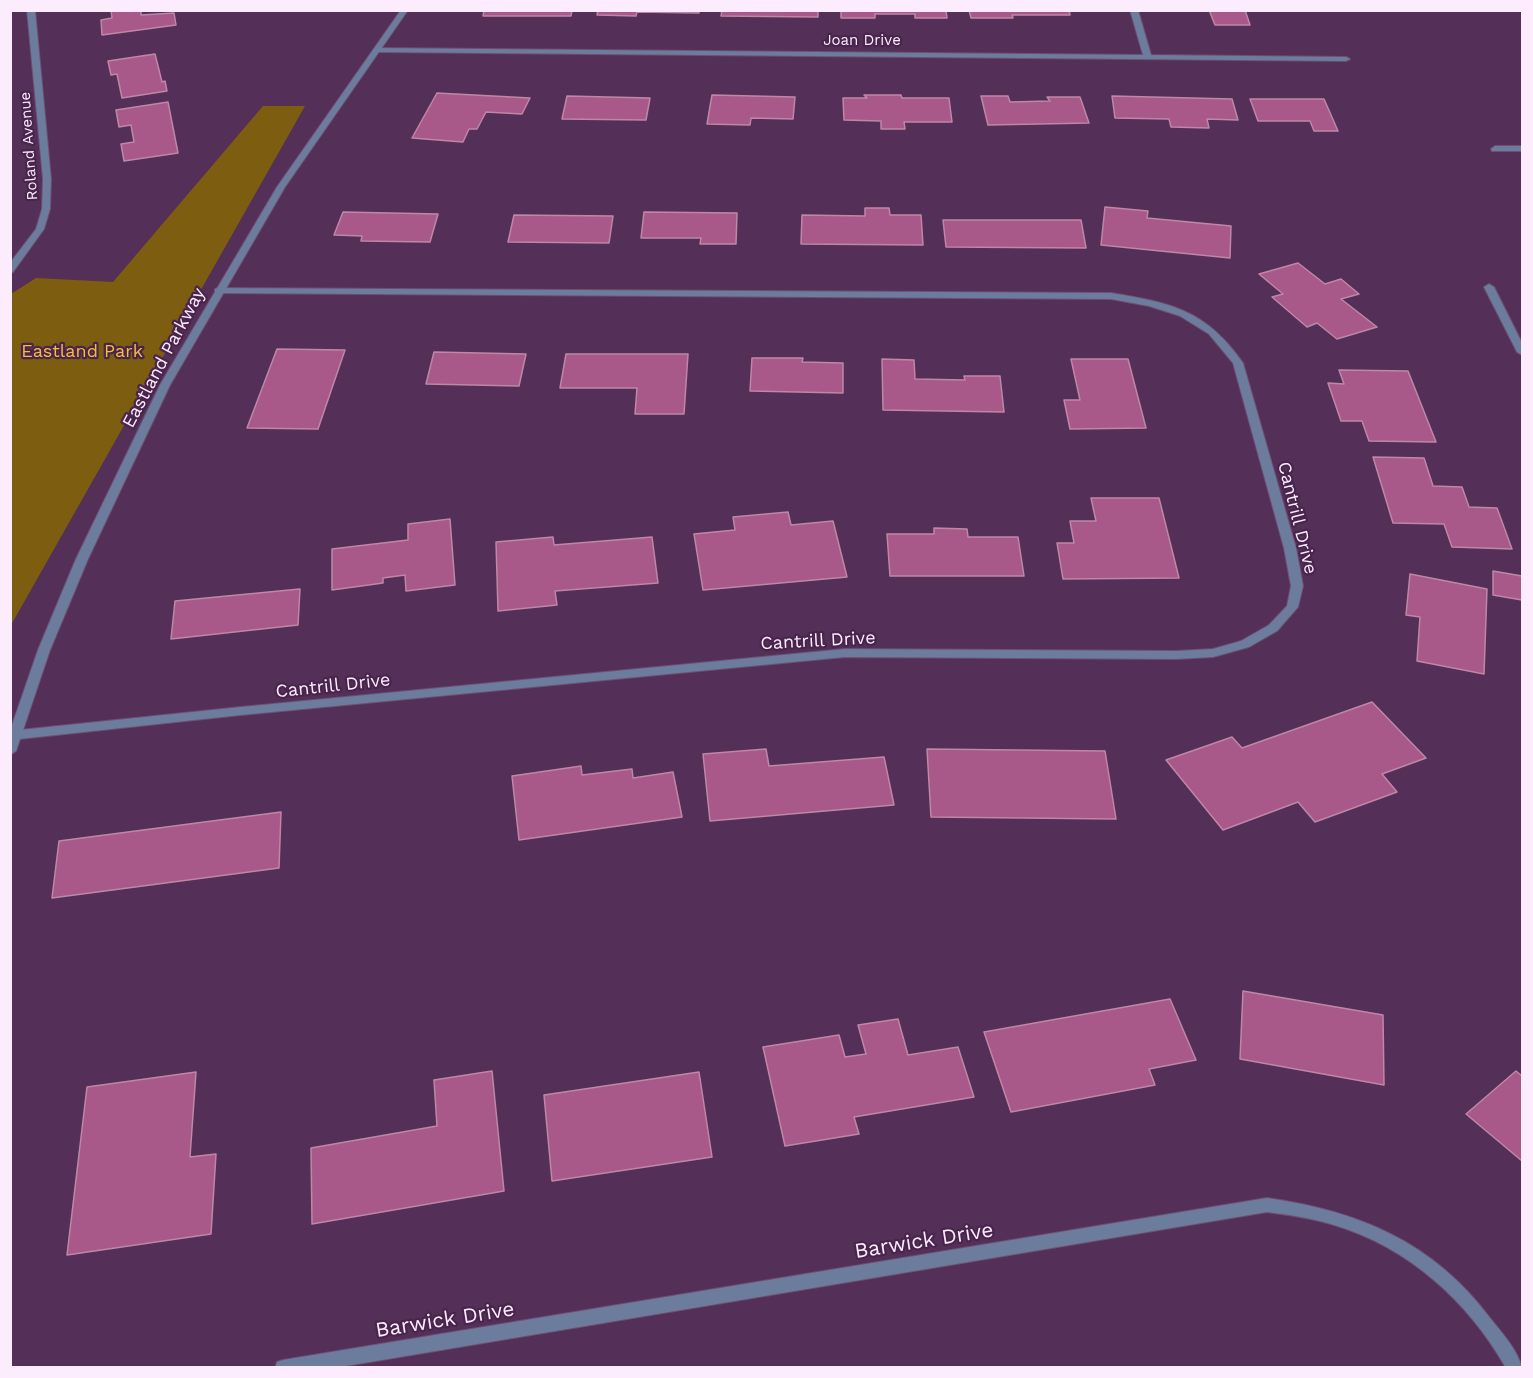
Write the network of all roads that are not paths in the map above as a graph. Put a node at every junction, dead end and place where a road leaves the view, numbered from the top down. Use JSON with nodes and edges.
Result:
{"nodes":[{"id":1,"x":31,"y":10,"type":"edge"},
{"id":2,"x":405,"y":10,"type":"edge"},
{"id":3,"x":1134,"y":10,"type":"edge"},
{"id":4,"x":377,"y":50,"type":"junction"},
{"id":5,"x":1148,"y":57,"type":"junction"},
{"id":6,"x":1346,"y":59,"type":"dead end"},
{"id":7,"x":1495,"y":149,"type":"dead end"},
{"id":8,"x":1522,"y":149,"type":"edge"},
{"id":9,"x":10,"y":270,"type":"edge"},
{"id":10,"x":1489,"y":287,"type":"dead end"},
{"id":11,"x":218,"y":291,"type":"junction"},
{"id":12,"x":1522,"y":352,"type":"edge"},
{"id":13,"x":12,"y":736,"type":"edge"},
{"id":14,"x":10,"y":751,"type":"edge"},
{"id":15,"x":283,"y":1368,"type":"edge"},
{"id":16,"x":1515,"y":1368,"type":"edge"}],
"edges":[{"from":1,"to":9,"type":"street","name":"Roland Avenue"},
{"from":2,"to":4,"type":"street","name":"Eastland Parkway"},
{"from":3,"to":5,"type":"street"},
{"from":4,"to":5,"type":"street","name":"Joan Drive"},
{"from":4,"to":11,"type":"street","name":"Eastland Parkway"},
{"from":5,"to":6,"type":"street","name":"Joan Drive"},
{"from":7,"to":8,"type":"street"},
{"from":10,"to":12,"type":"street"},
{"from":11,"to":13,"type":"street","name":"Eastland Parkway"},
{"from":11,"to":13,"type":"street","name":"Cantrill Drive"},
{"from":13,"to":14,"type":"street","name":"Eastland Parkway"},
{"from":15,"to":16,"type":"street","name":"Barwick Drive"}]}
